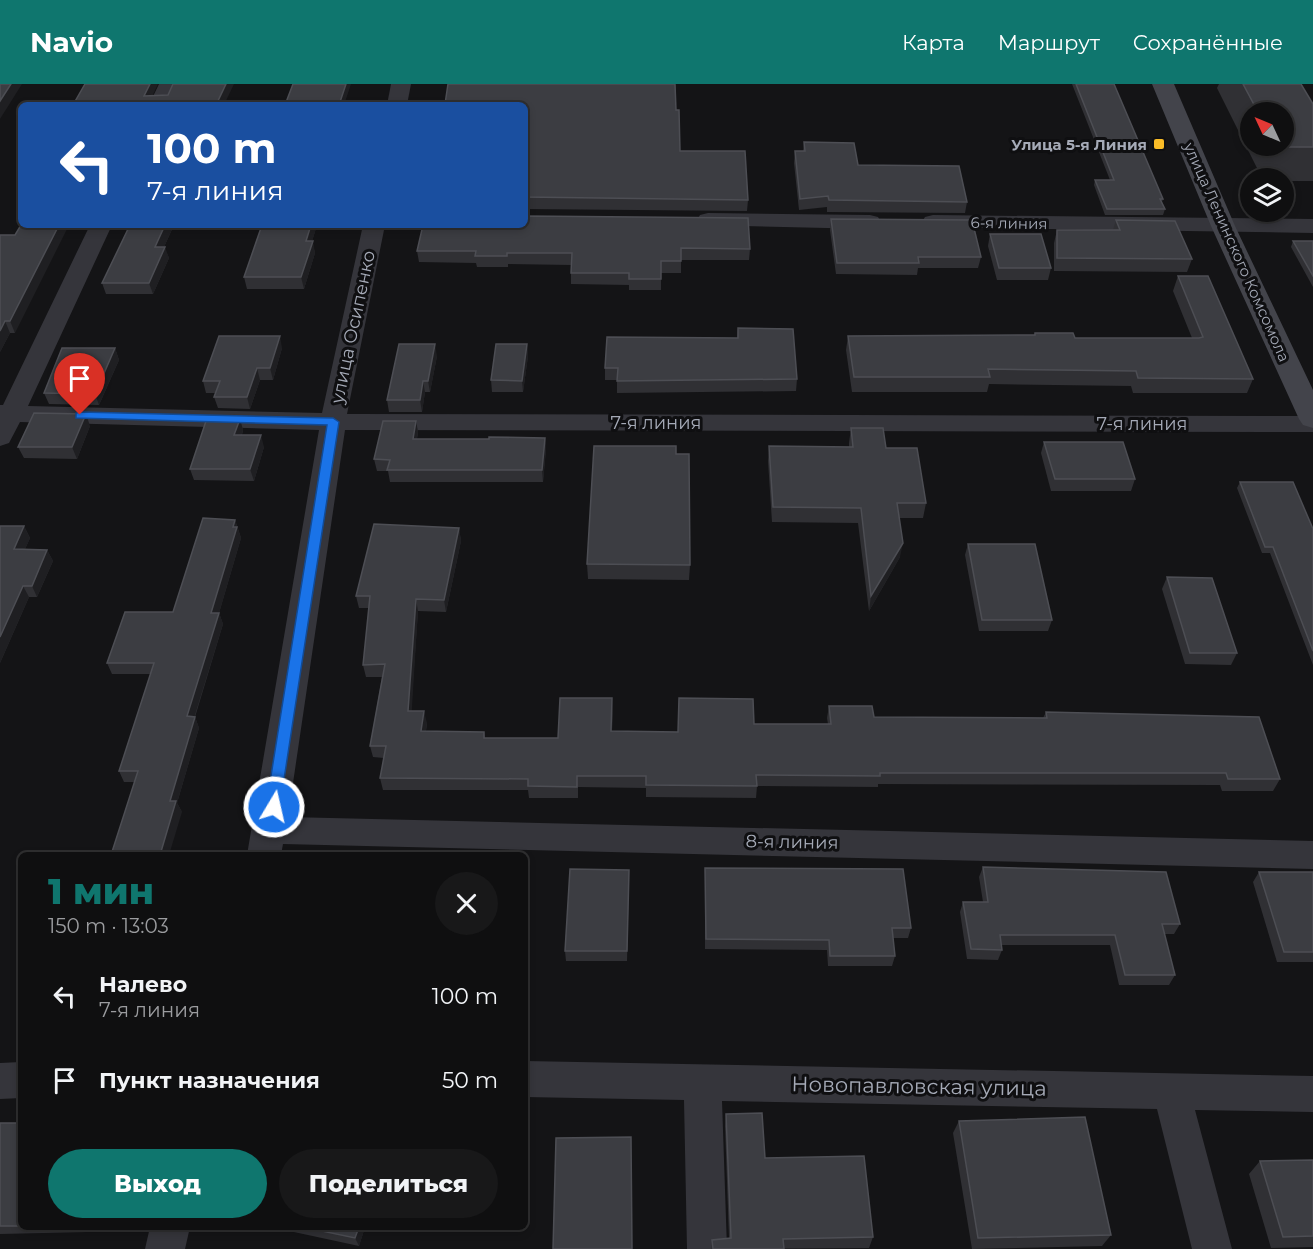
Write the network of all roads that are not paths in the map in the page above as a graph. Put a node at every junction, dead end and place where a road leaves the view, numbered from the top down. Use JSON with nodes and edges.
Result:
{"nodes":[{"id":1,"x":169,"y":84,"type":"edge"},
{"id":2,"x":401,"y":84,"type":"edge"},
{"id":3,"x":1163,"y":84,"type":"edge"},
{"id":4,"x":160,"y":102,"type":"edge"},
{"id":5,"x":398,"y":102,"type":"edge"},
{"id":6,"x":691,"y":220,"type":"edge"},
{"id":7,"x":892,"y":222,"type":"edge"},
{"id":8,"x":916,"y":222,"type":"edge"},
{"id":9,"x":1223,"y":226,"type":"junction"},
{"id":10,"x":1313,"y":226,"type":"edge"},
{"id":11,"x":99,"y":228,"type":"edge"},
{"id":12,"x":373,"y":228,"type":"edge"},
{"id":13,"x":5,"y":414,"type":"edge"},
{"id":14,"x":1313,"y":419,"type":"edge"},
{"id":15,"x":333,"y":422,"type":"junction"},
{"id":16,"x":1313,"y":424,"type":"edge"},
{"id":17,"x":0,"y":437,"type":"edge"},
{"id":18,"x":267,"y":842,"type":"edge"},
{"id":19,"x":1313,"y":855,"type":"edge"},
{"id":20,"x":528,"y":1079,"type":"edge"},
{"id":21,"x":18,"y":1080,"type":"edge"},
{"id":22,"x":0,"y":1081,"type":"edge"},
{"id":23,"x":703,"y":1082,"type":"junction"},
{"id":24,"x":1171,"y":1091,"type":"junction"},
{"id":25,"x":1313,"y":1094,"type":"edge"},
{"id":26,"x":170,"y":1230,"type":"edge"},
{"id":27,"x":165,"y":1249,"type":"edge"},
{"id":28,"x":707,"y":1249,"type":"edge"},
{"id":29,"x":1212,"y":1249,"type":"edge"}],
"edges":[{"from":1,"to":4,"type":"street"},
{"from":2,"to":5,"type":"street"},
{"from":3,"to":9,"type":"street","name":"улица Ленинского Комсомола"},
{"from":6,"to":7,"type":"street"},
{"from":8,"to":9,"type":"street","name":"6-я линия"},
{"from":9,"to":10,"type":"street","name":"6-я линия"},
{"from":9,"to":14,"type":"street","name":"улица Ленинского Комсомола"},
{"from":11,"to":13,"type":"street"},
{"from":12,"to":15,"type":"street","name":"улица Осипенко"},
{"from":13,"to":15,"type":"street","name":"7-я линия"},
{"from":13,"to":17,"type":"street"},
{"from":15,"to":16,"type":"street","name":"7-я линия"},
{"from":15,"to":18,"type":"street","name":"улица Осипенко"},
{"from":18,"to":19,"type":"street","name":"8-я линия"},
{"from":20,"to":23,"type":"street","name":"Новопавловская улица"},
{"from":21,"to":22,"type":"street"},
{"from":23,"to":24,"type":"street","name":"Новопавловская улица"},
{"from":23,"to":28,"type":"street"},
{"from":24,"to":25,"type":"street","name":"Новопавловская улица"},
{"from":24,"to":29,"type":"street"},
{"from":26,"to":27,"type":"street"}]}
